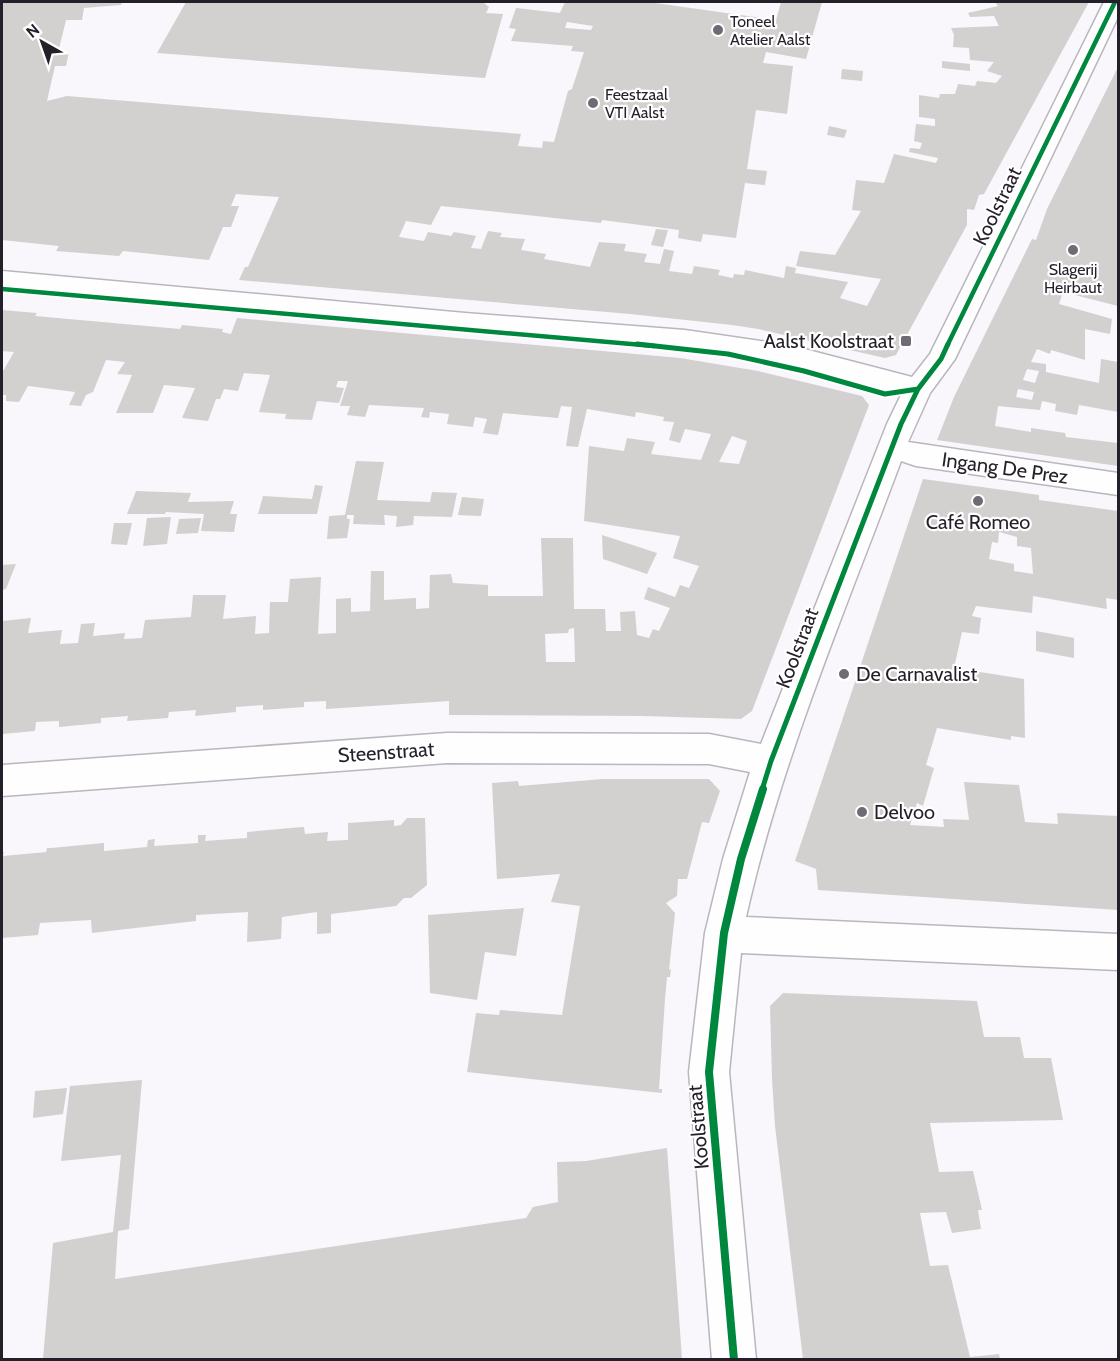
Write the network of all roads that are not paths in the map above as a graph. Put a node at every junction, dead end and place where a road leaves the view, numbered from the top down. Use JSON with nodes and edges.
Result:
{"nodes":[{"id":1,"x":1115,"y":2,"type":"edge"},
{"id":2,"x":2,"y":280,"type":"edge"},
{"id":3,"x":918,"y":389,"type":"junction"},
{"id":4,"x":892,"y":448,"type":"junction"},
{"id":5,"x":1119,"y":484,"type":"edge"},
{"id":6,"x":771,"y":761,"type":"junction"},
{"id":7,"x":2,"y":780,"type":"edge"},
{"id":8,"x":724,"y":933,"type":"junction"},
{"id":9,"x":1108,"y":952,"type":"edge"},
{"id":10,"x":734,"y":1359,"type":"edge"}],
"edges":[{"from":1,"to":3,"type":"street","name":"Koolstraat"},
{"from":2,"to":3,"type":"street"},
{"from":3,"to":4,"type":"street","name":"Koolstraat"},
{"from":4,"to":5,"type":"street","name":"Ingang De Prez"},
{"from":4,"to":6,"type":"street","name":"Koolstraat"},
{"from":6,"to":7,"type":"street","name":"Steenstraat"},
{"from":6,"to":8,"type":"street","name":"Koolstraat"},
{"from":8,"to":9,"type":"street"},
{"from":8,"to":10,"type":"street","name":"Koolstraat"}]}
